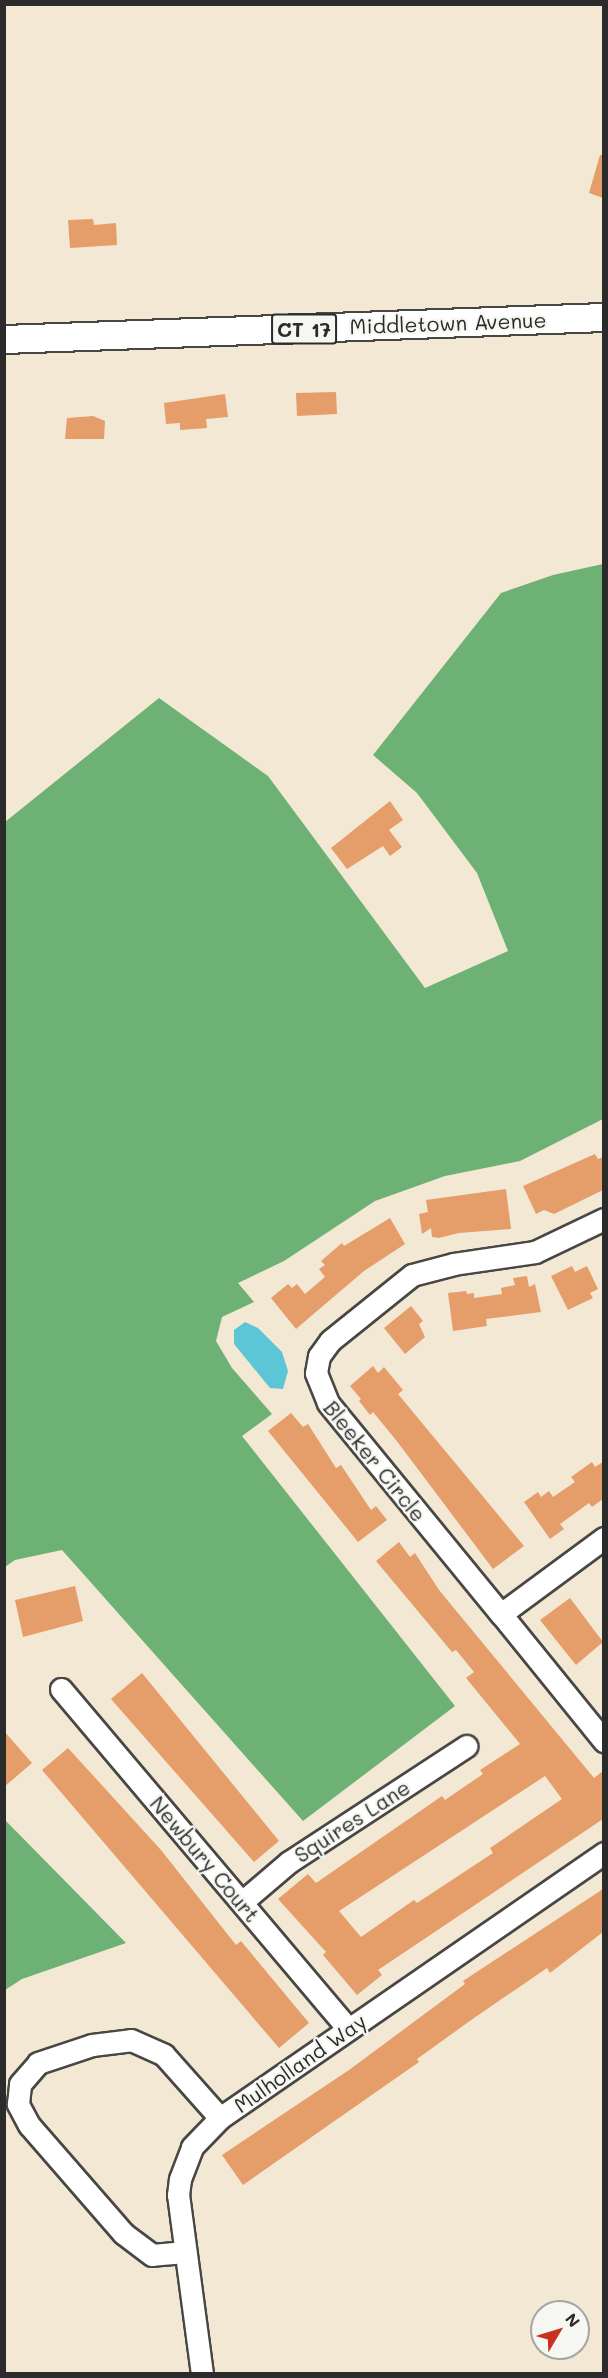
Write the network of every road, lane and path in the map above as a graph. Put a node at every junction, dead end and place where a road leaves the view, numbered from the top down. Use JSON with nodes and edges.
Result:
{"nodes":[{"id":1,"x":603,"y":317,"type":"edge"},
{"id":2,"x":4,"y":339,"type":"edge"},
{"id":3,"x":603,"y":1219,"type":"edge"},
{"id":4,"x":603,"y":1538,"type":"edge"},
{"id":5,"x":501,"y":1614,"type":"junction"},
{"id":6,"x":61,"y":1689,"type":"dead end"},
{"id":7,"x":603,"y":1741,"type":"edge"},
{"id":8,"x":466,"y":1746,"type":"dead end"},
{"id":9,"x":603,"y":1853,"type":"edge"},
{"id":10,"x":242,"y":1902,"type":"junction"},
{"id":11,"x":348,"y":2029,"type":"junction"},
{"id":12,"x":220,"y":2118,"type":"junction"},
{"id":13,"x":185,"y":2252,"type":"junction"},
{"id":14,"x":202,"y":2373,"type":"edge"}],
"edges":[{"from":1,"to":2,"type":"main road","name":"Middletown Avenue","number":"CT 17"},
{"from":3,"to":5,"type":"street","name":"Bleeker Circle"},
{"from":4,"to":5,"type":"street"},
{"from":5,"to":7,"type":"street","name":"Bleeker Circle"},
{"from":6,"to":10,"type":"street","name":"Newbury Court"},
{"from":8,"to":10,"type":"street","name":"Squires Lane"},
{"from":9,"to":11,"type":"street","name":"Mulholland Way"},
{"from":10,"to":11,"type":"street","name":"Newbury Court"},
{"from":11,"to":12,"type":"street","name":"Mulholland Way"},
{"from":12,"to":13,"type":"street","name":"Mulholland Way"},
{"from":12,"to":13,"type":"street"},
{"from":13,"to":14,"type":"street","name":"Mulholland Way"}]}
